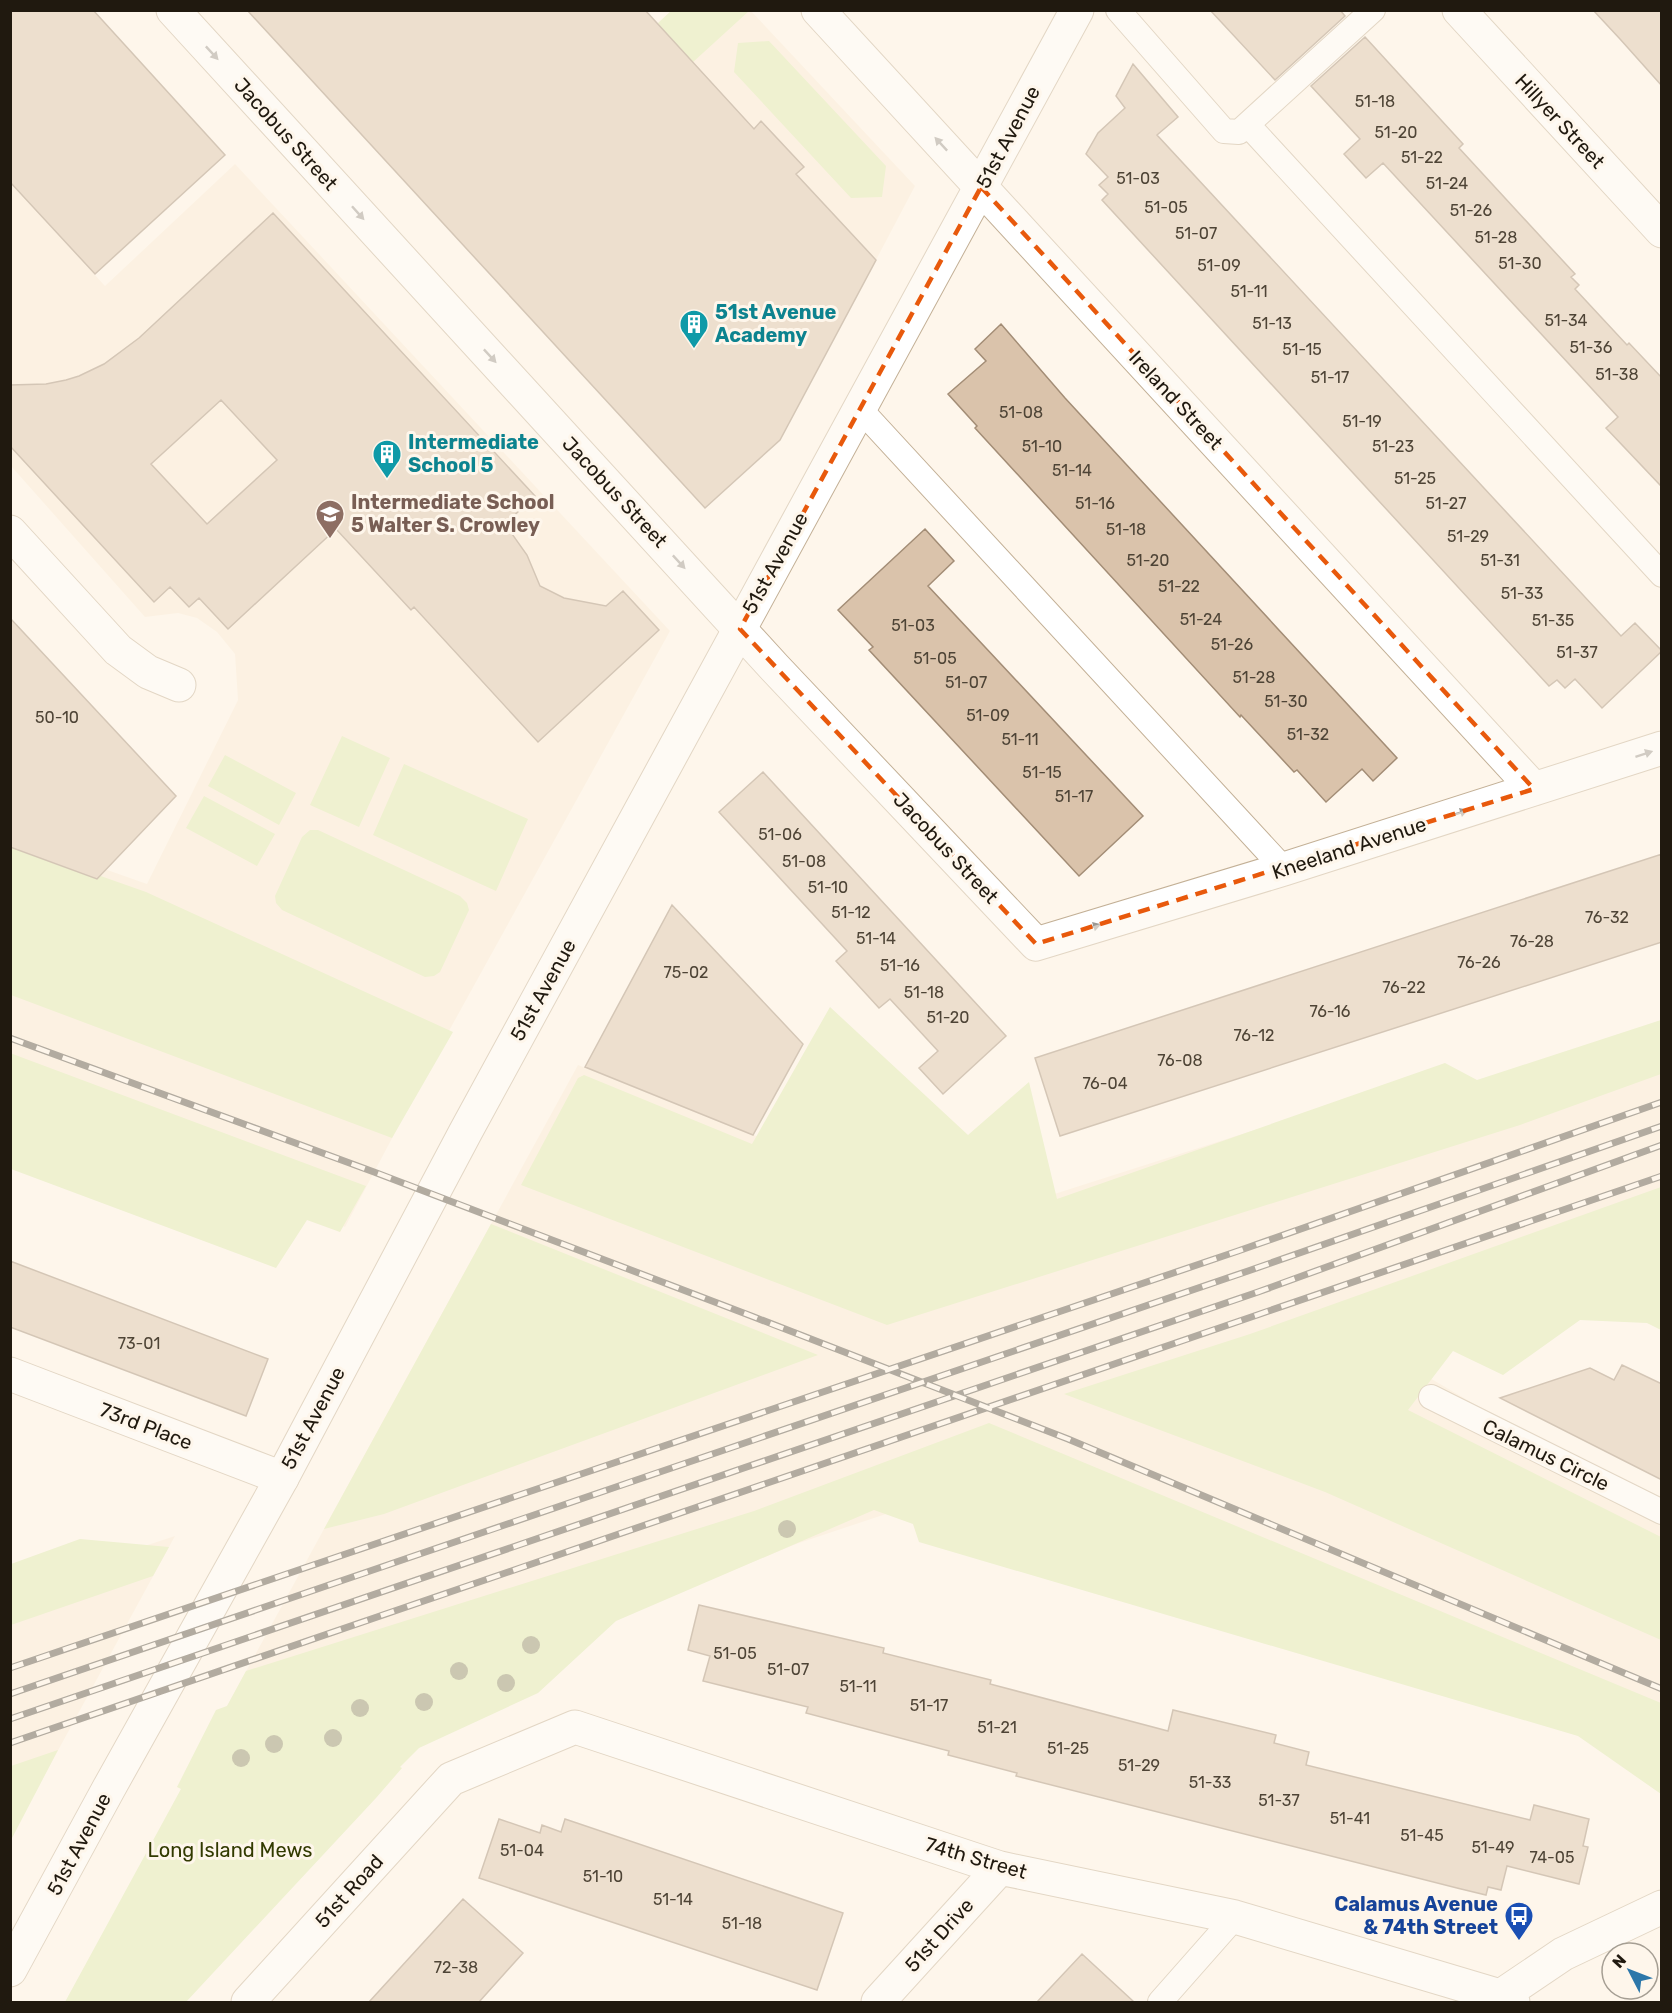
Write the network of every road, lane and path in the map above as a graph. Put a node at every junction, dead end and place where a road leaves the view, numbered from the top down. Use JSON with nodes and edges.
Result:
{"nodes":[{"id":1,"x":173,"y":10,"type":"edge"},
{"id":2,"x":818,"y":10,"type":"edge"},
{"id":3,"x":1077,"y":10,"type":"edge"},
{"id":4,"x":1119,"y":10,"type":"edge"},
{"id":5,"x":1373,"y":10,"type":"edge"},
{"id":6,"x":1459,"y":10,"type":"edge"},
{"id":7,"x":1248,"y":125,"type":"junction"},
{"id":8,"x":981,"y":187,"type":"junction"},
{"id":9,"x":1662,"y":231,"type":"edge"},
{"id":10,"x":860,"y":409,"type":"junction"},
{"id":11,"x":10,"y":532,"type":"edge"},
{"id":12,"x":1662,"y":575,"type":"edge"},
{"id":13,"x":740,"y":629,"type":"junction"},
{"id":14,"x":179,"y":685,"type":"dead end"},
{"id":15,"x":1662,"y":748,"type":"edge"},
{"id":16,"x":1534,"y":789,"type":"junction"},
{"id":17,"x":1284,"y":869,"type":"junction"},
{"id":18,"x":1036,"y":944,"type":"joint"},
{"id":19,"x":10,"y":1374,"type":"edge"},
{"id":20,"x":1431,"y":1397,"type":"dead end"},
{"id":21,"x":282,"y":1478,"type":"junction"},
{"id":22,"x":1662,"y":1512,"type":"edge"},
{"id":23,"x":451,"y":1779,"type":"joint"},
{"id":24,"x":1000,"y":1868,"type":"junction"},
{"id":25,"x":1662,"y":1907,"type":"edge"},
{"id":26,"x":1235,"y":1917,"type":"junction"},
{"id":27,"x":10,"y":1970,"type":"edge"},
{"id":28,"x":1501,"y":2000,"type":"edge"},
{"id":29,"x":248,"y":2002,"type":"edge"},
{"id":30,"x":878,"y":2002,"type":"edge"},
{"id":31,"x":1160,"y":2002,"type":"edge"}],
"edges":[{"from":1,"to":13,"type":"street","name":"Jacobus Street","one_way":true},
{"from":8,"to":2,"type":"street","name":"Ireland Street","one_way":true},
{"from":3,"to":8,"type":"street","name":"51st Avenue"},
{"from":4,"to":7,"type":"lane"},
{"from":5,"to":7,"type":"lane"},
{"from":6,"to":9,"type":"street","name":"Hillyer Street"},
{"from":7,"to":12,"type":"lane"},
{"from":8,"to":10,"type":"street","name":"51st Avenue"},
{"from":8,"to":16,"type":"street","name":"Ireland Street"},
{"from":10,"to":13,"type":"street","name":"51st Avenue"},
{"from":10,"to":17,"type":"lane"},
{"from":11,"to":14,"type":"street"},
{"from":13,"to":18,"type":"street","name":"Jacobus Street"},
{"from":13,"to":21,"type":"street","name":"51st Avenue"},
{"from":16,"to":15,"type":"street","name":"Kneeland Avenue","one_way":true},
{"from":17,"to":16,"type":"street","name":"Kneeland Avenue","one_way":true},
{"from":18,"to":17,"type":"street","name":"Kneeland Avenue","one_way":true},
{"from":19,"to":21,"type":"street","name":"73rd Place"},
{"from":20,"to":22,"type":"lane","name":"Calamus Circle"},
{"from":21,"to":27,"type":"street","name":"51st Avenue"},
{"from":23,"to":24,"type":"street","name":"74th Street"},
{"from":23,"to":29,"type":"street","name":"51st Road"},
{"from":24,"to":26,"type":"street","name":"74th Street"},
{"from":24,"to":30,"type":"street","name":"51st Drive"},
{"from":25,"to":28,"type":"street"},
{"from":26,"to":28,"type":"street","name":"74th Street"},
{"from":26,"to":31,"type":"lane"}]}
